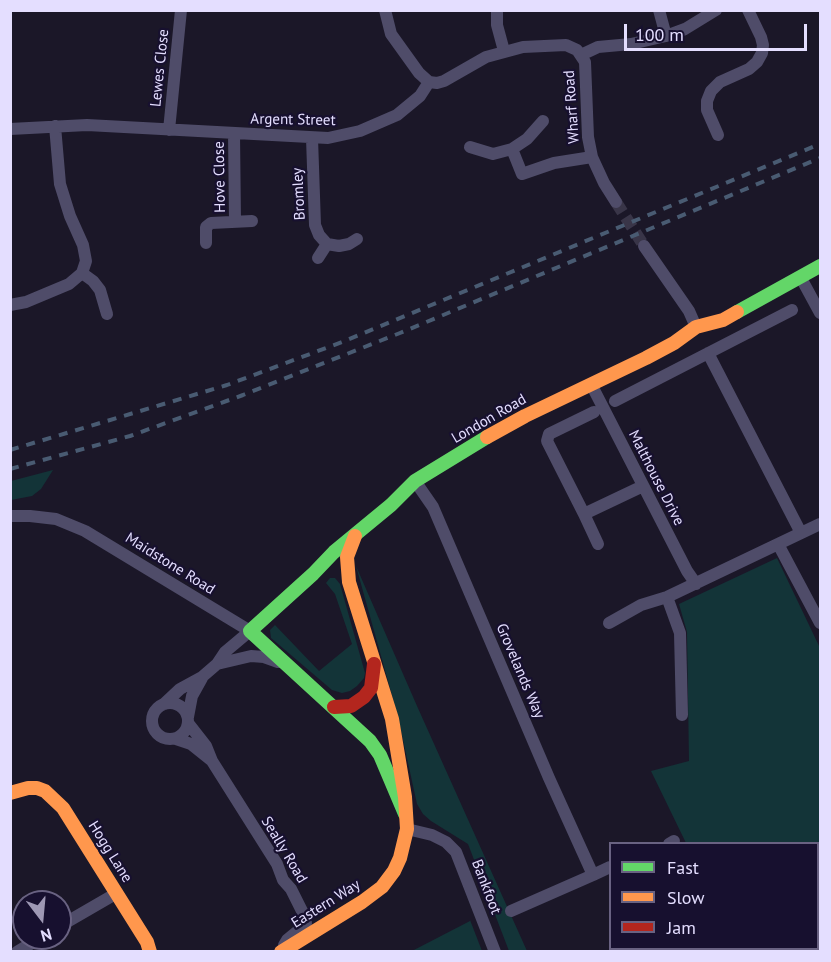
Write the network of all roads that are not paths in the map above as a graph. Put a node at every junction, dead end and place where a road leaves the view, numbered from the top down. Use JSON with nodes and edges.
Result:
{"nodes":[{"id":1,"x":182,"y":10,"type":"edge"},
{"id":2,"x":385,"y":10,"type":"edge"},
{"id":3,"x":497,"y":10,"type":"edge"},
{"id":4,"x":659,"y":10,"type":"edge"},
{"id":5,"x":716,"y":10,"type":"edge"},
{"id":6,"x":748,"y":10,"type":"edge"},
{"id":7,"x":666,"y":36,"type":"junction"},
{"id":8,"x":504,"y":51,"type":"junction"},
{"id":9,"x":581,"y":55,"type":"junction"},
{"id":10,"x":429,"y":82,"type":"junction"},
{"id":11,"x":543,"y":121,"type":"dead end"},
{"id":12,"x":55,"y":126,"type":"junction"},
{"id":13,"x":10,"y":129,"type":"edge"},
{"id":14,"x":170,"y":130,"type":"junction"},
{"id":15,"x":234,"y":133,"type":"junction"},
{"id":16,"x":718,"y":135,"type":"dead end"},
{"id":17,"x":312,"y":138,"type":"junction"},
{"id":18,"x":470,"y":147,"type":"dead end"},
{"id":19,"x":512,"y":149,"type":"junction"},
{"id":20,"x":592,"y":157,"type":"junction"},
{"id":21,"x":616,"y":202,"type":"tunnel mouth"},
{"id":22,"x":235,"y":221,"type":"junction"},
{"id":23,"x":252,"y":221,"type":"dead end"},
{"id":24,"x":357,"y":239,"type":"dead end"},
{"id":25,"x":206,"y":243,"type":"dead end"},
{"id":26,"x":327,"y":244,"type":"junction"},
{"id":27,"x":645,"y":246,"type":"tunnel mouth"},
{"id":28,"x":318,"y":258,"type":"dead end"},
{"id":29,"x":820,"y":266,"type":"edge"},
{"id":30,"x":82,"y":273,"type":"junction"},
{"id":31,"x":801,"y":278,"type":"junction"},
{"id":32,"x":10,"y":304,"type":"edge"},
{"id":33,"x":792,"y":310,"type":"dead end"},
{"id":34,"x":820,"y":313,"type":"edge"},
{"id":35,"x":107,"y":314,"type":"dead end"},
{"id":36,"x":696,"y":327,"type":"junction"},
{"id":37,"x":708,"y":353,"type":"junction"},
{"id":38,"x":591,"y":384,"type":"junction"},
{"id":39,"x":615,"y":401,"type":"dead end"},
{"id":40,"x":594,"y":412,"type":"dead end"},
{"id":41,"x":416,"y":482,"type":"junction"},
{"id":42,"x":643,"y":486,"type":"junction"},
{"id":43,"x":584,"y":514,"type":"junction"},
{"id":44,"x":10,"y":516,"type":"edge"},
{"id":45,"x":820,"y":524,"type":"edge"},
{"id":46,"x":801,"y":533,"type":"junction"},
{"id":47,"x":354,"y":536,"type":"junction"},
{"id":48,"x":598,"y":544,"type":"dead end"},
{"id":49,"x":778,"y":544,"type":"junction"},
{"id":50,"x":313,"y":574,"type":"junction"},
{"id":51,"x":349,"y":582,"type":"junction"},
{"id":52,"x":696,"y":584,"type":"junction"},
{"id":53,"x":667,"y":597,"type":"junction"},
{"id":54,"x":609,"y":623,"type":"dead end"},
{"id":55,"x":820,"y":623,"type":"edge"},
{"id":56,"x":250,"y":631,"type":"junction"},
{"id":57,"x":217,"y":664,"type":"junction"},
{"id":58,"x":374,"y":664,"type":"junction"},
{"id":59,"x":285,"y":665,"type":"junction"},
{"id":60,"x":202,"y":677,"type":"junction"},
{"id":61,"x":164,"y":704,"type":"junction"},
{"id":62,"x":334,"y":707,"type":"junction"},
{"id":63,"x":682,"y":715,"type":"dead end"},
{"id":64,"x":188,"y":720,"type":"junction"},
{"id":65,"x":176,"y":739,"type":"junction"},
{"id":66,"x":212,"y":761,"type":"junction"},
{"id":67,"x":10,"y":793,"type":"edge"},
{"id":68,"x":405,"y":814,"type":"junction"},
{"id":69,"x":407,"y":829,"type":"junction"},
{"id":70,"x":609,"y":867,"type":"edge"},
{"id":71,"x":593,"y":875,"type":"junction"},
{"id":72,"x":117,"y":893,"type":"junction"},
{"id":73,"x":511,"y":911,"type":"dead end"},
{"id":74,"x":72,"y":919,"type":"edge"},
{"id":75,"x":149,"y":949,"type":"edge"},
{"id":76,"x":281,"y":951,"type":"edge"},
{"id":77,"x":495,"y":951,"type":"edge"}],
"edges":[{"from":1,"to":14,"type":"street","name":"Lewes Close"},
{"from":2,"to":10,"type":"street"},
{"from":3,"to":8,"type":"street"},
{"from":4,"to":7,"type":"street"},
{"from":5,"to":7,"type":"street"},
{"from":6,"to":16,"type":"street"},
{"from":7,"to":9,"type":"street"},
{"from":8,"to":9,"type":"street"},
{"from":8,"to":10,"type":"street"},
{"from":9,"to":20,"type":"street","name":"Wharf Road"},
{"from":10,"to":17,"type":"street","name":"Argent Street"},
{"from":11,"to":19,"type":"street","name":"Wharf Road"},
{"from":12,"to":13,"type":"street","name":"Argent Street"},
{"from":12,"to":14,"type":"street","name":"Argent Street"},
{"from":12,"to":30,"type":"street"},
{"from":14,"to":15,"type":"street","name":"Argent Street"},
{"from":15,"to":17,"type":"street","name":"Argent Street"},
{"from":15,"to":22,"type":"street","name":"Hove Close"},
{"from":17,"to":26,"type":"street","name":"Bromley"},
{"from":18,"to":19,"type":"street"},
{"from":19,"to":20,"type":"street","name":"Wharf Road"},
{"from":20,"to":21,"type":"street","name":"Wharf Road"},
{"from":22,"to":23,"type":"street","name":"Hove Close"},
{"from":22,"to":25,"type":"street","name":"Hove Close"},
{"from":24,"to":26,"type":"street"},
{"from":26,"to":28,"type":"street"},
{"from":27,"to":36,"type":"street"},
{"from":29,"to":31,"type":"street","name":"London Road"},
{"from":30,"to":32,"type":"street"},
{"from":30,"to":35,"type":"street"},
{"from":31,"to":34,"type":"street"},
{"from":31,"to":36,"type":"street","name":"London Road"},
{"from":33,"to":37,"type":"street"},
{"from":36,"to":38,"type":"street","name":"London Road"},
{"from":37,"to":39,"type":"street"},
{"from":37,"to":46,"type":"street"},
{"from":38,"to":41,"type":"street","name":"London Road"},
{"from":38,"to":42,"type":"street","name":"Malthouse Drive"},
{"from":40,"to":43,"type":"street"},
{"from":41,"to":47,"type":"street","name":"London Road"},
{"from":41,"to":71,"type":"street","name":"Grovelands Way"},
{"from":42,"to":43,"type":"street"},
{"from":42,"to":52,"type":"street","name":"Malthouse Drive"},
{"from":43,"to":48,"type":"street"},
{"from":44,"to":56,"type":"street","name":"Maidstone Road"},
{"from":45,"to":46,"type":"street"},
{"from":46,"to":49,"type":"street"},
{"from":47,"to":50,"type":"street","name":"London Road"},
{"from":47,"to":51,"type":"street","name":"Eastern Way"},
{"from":49,"to":52,"type":"street"},
{"from":49,"to":55,"type":"street"},
{"from":50,"to":51,"type":"street"},
{"from":50,"to":56,"type":"street","name":"London Road"},
{"from":51,"to":58,"type":"street","name":"Eastern Way"},
{"from":52,"to":53,"type":"street"},
{"from":53,"to":54,"type":"street"},
{"from":53,"to":63,"type":"street"},
{"from":56,"to":57,"type":"street","name":"London Road"},
{"from":56,"to":59,"type":"street","name":"Eastern Way"},
{"from":57,"to":59,"type":"street","name":"London Road"},
{"from":57,"to":60,"type":"street","name":"London Road"},
{"from":58,"to":62,"type":"street","name":"Eastern Way"},
{"from":58,"to":68,"type":"street","name":"Eastern Way"},
{"from":59,"to":62,"type":"street","name":"Eastern Way"},
{"from":60,"to":61,"type":"street","name":"London Road"},
{"from":60,"to":64,"type":"street","name":"London Road"},
{"from":61,"to":64,"type":"street"},
{"from":61,"to":65,"type":"street"},
{"from":62,"to":68,"type":"street","name":"Eastern Way"},
{"from":64,"to":65,"type":"street"},
{"from":64,"to":66,"type":"street","name":"Seally Road"},
{"from":65,"to":66,"type":"street","name":"Seally Road"},
{"from":66,"to":76,"type":"street","name":"Seally Road"},
{"from":67,"to":72,"type":"street","name":"Hogg Lane"},
{"from":68,"to":69,"type":"street","name":"Eastern Way"},
{"from":69,"to":76,"type":"street","name":"Eastern Way"},
{"from":69,"to":77,"type":"street","name":"Bankfoot"},
{"from":70,"to":71,"type":"street"},
{"from":71,"to":73,"type":"street"},
{"from":72,"to":74,"type":"street"},
{"from":72,"to":75,"type":"street","name":"Hogg Lane"}]}
